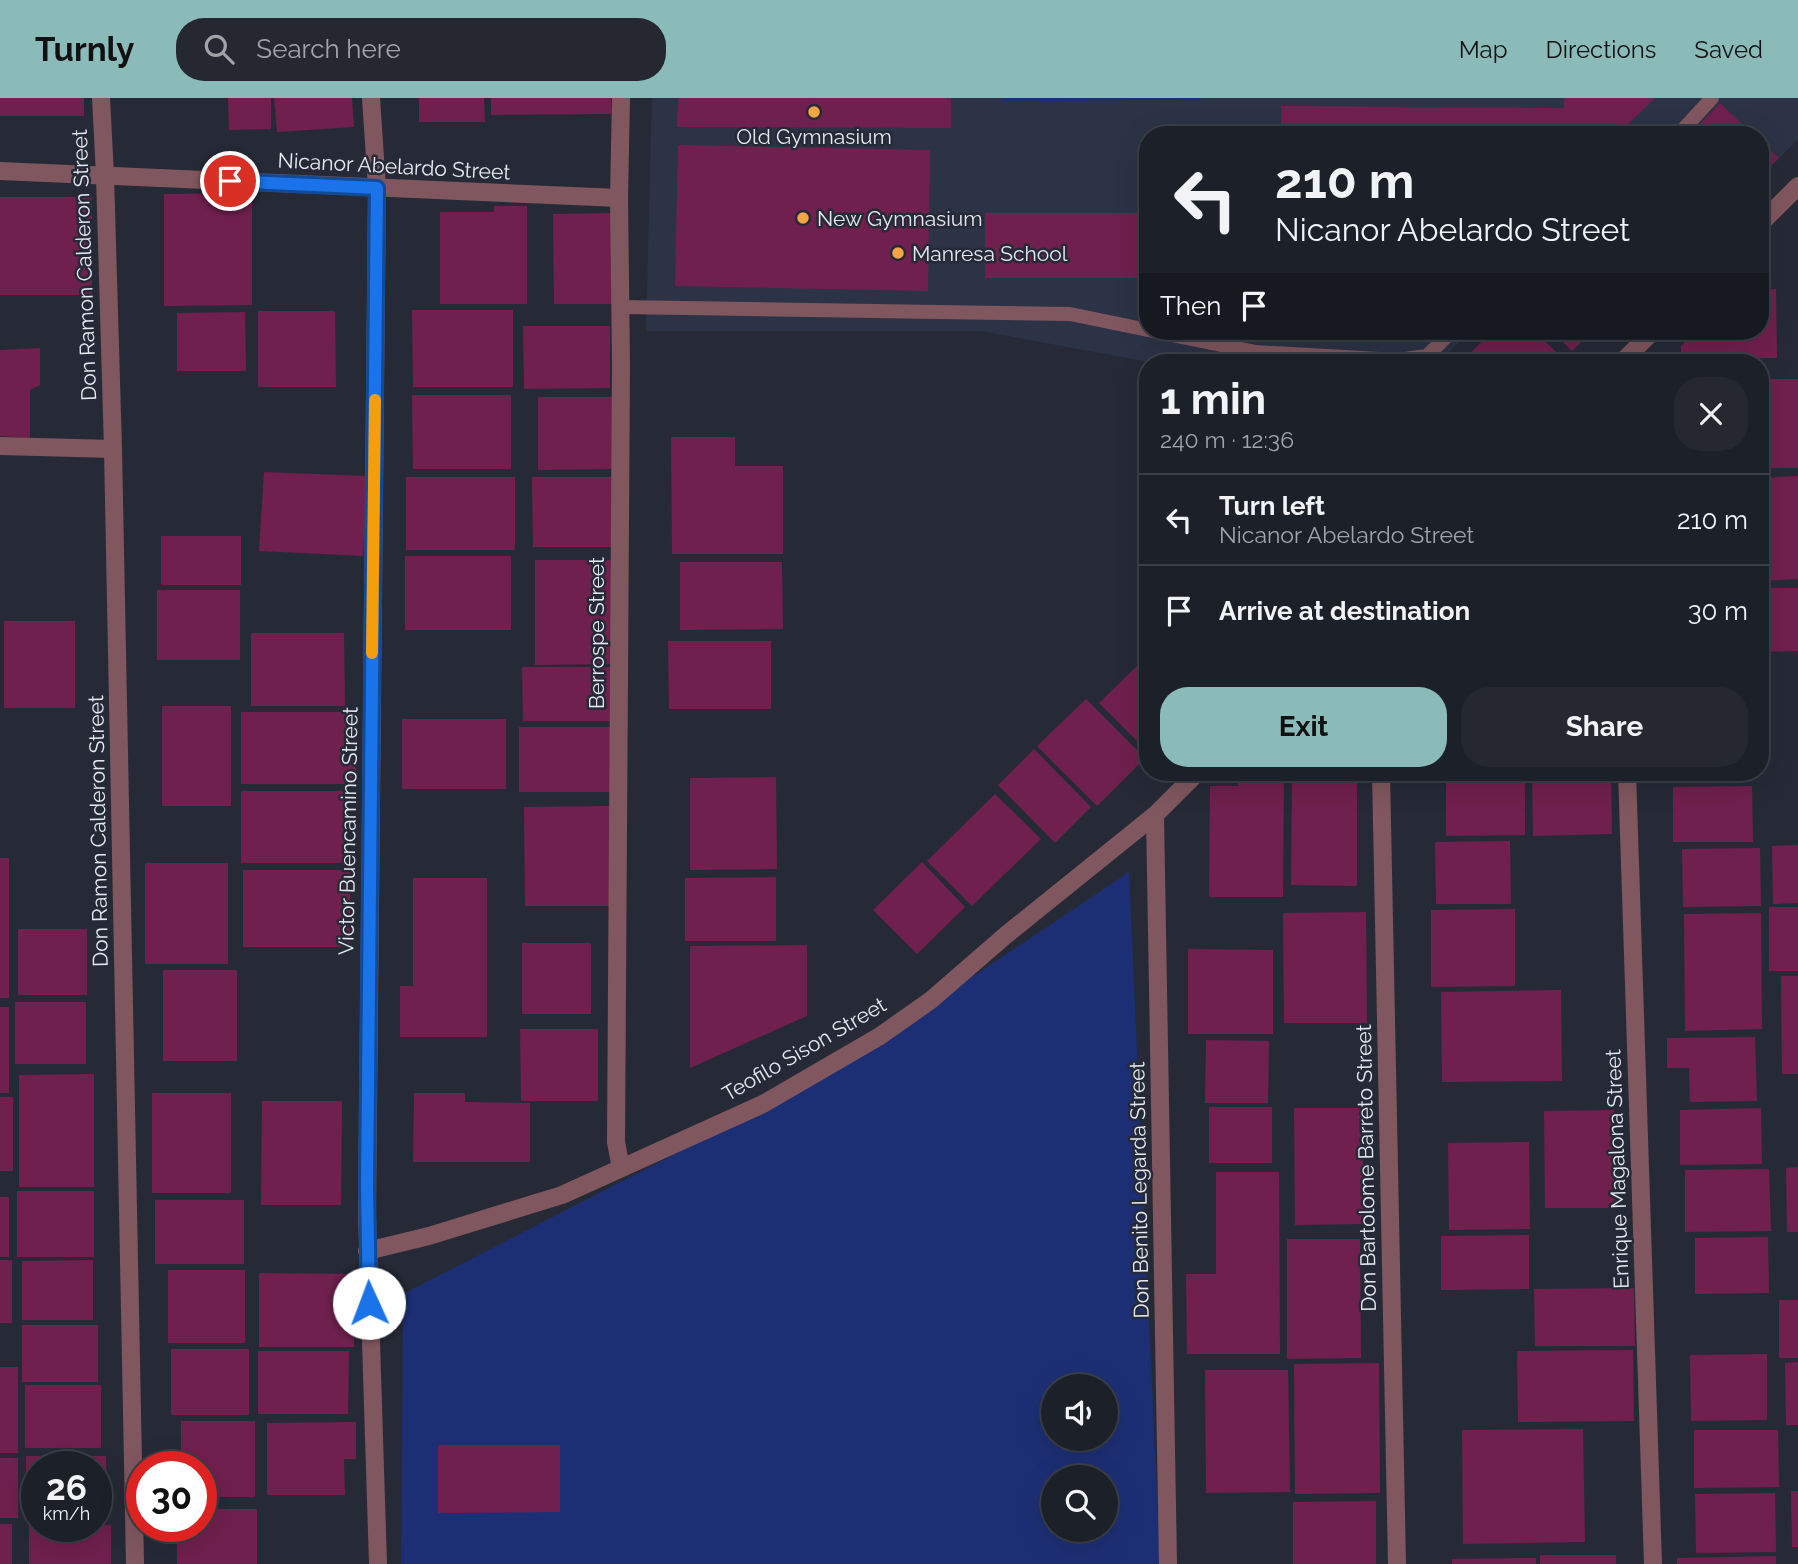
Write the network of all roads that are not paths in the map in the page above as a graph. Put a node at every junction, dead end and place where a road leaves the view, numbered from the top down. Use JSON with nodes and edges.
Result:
{"nodes":[{"id":1,"x":101,"y":98,"type":"edge"},
{"id":2,"x":371,"y":98,"type":"edge"},
{"id":3,"x":621,"y":98,"type":"edge"},
{"id":4,"x":1712,"y":98,"type":"edge"},
{"id":5,"x":1686,"y":126,"type":"edge"},
{"id":6,"x":0,"y":172,"type":"edge"},
{"id":7,"x":105,"y":174,"type":"junction"},
{"id":8,"x":1798,"y":186,"type":"edge"},
{"id":9,"x":377,"y":188,"type":"junction"},
{"id":10,"x":619,"y":198,"type":"junction"},
{"id":11,"x":1769,"y":215,"type":"edge"},
{"id":12,"x":621,"y":307,"type":"junction"},
{"id":13,"x":1139,"y":328,"type":"edge"},
{"id":14,"x":1198,"y":340,"type":"edge"},
{"id":15,"x":1443,"y":340,"type":"edge"},
{"id":16,"x":1644,"y":340,"type":"edge"},
{"id":17,"x":1292,"y":354,"type":"edge"},
{"id":18,"x":1429,"y":354,"type":"edge"},
{"id":19,"x":1630,"y":354,"type":"edge"},
{"id":20,"x":0,"y":446,"type":"edge"},
{"id":21,"x":113,"y":449,"type":"junction"},
{"id":22,"x":1189,"y":781,"type":"edge"},
{"id":23,"x":1381,"y":781,"type":"edge"},
{"id":24,"x":1627,"y":781,"type":"edge"},
{"id":25,"x":1155,"y":815,"type":"junction"},
{"id":26,"x":621,"y":1168,"type":"junction"},
{"id":27,"x":367,"y":1251,"type":"junction"},
{"id":28,"x":135,"y":1564,"type":"edge"},
{"id":29,"x":378,"y":1564,"type":"edge"},
{"id":30,"x":1168,"y":1564,"type":"edge"},
{"id":31,"x":1397,"y":1564,"type":"edge"},
{"id":32,"x":1653,"y":1564,"type":"edge"}],
"edges":[{"from":1,"to":7,"type":"street","name":"Don Ramon Calderon Street"},
{"from":2,"to":9,"type":"street","name":"Victor Buencamino Street"},
{"from":3,"to":10,"type":"street","name":"Berrospe Street"},
{"from":4,"to":5,"type":"lane"},
{"from":6,"to":7,"type":"street","name":"Nicanor Abelardo Street"},
{"from":7,"to":9,"type":"street","name":"Nicanor Abelardo Street"},
{"from":7,"to":21,"type":"street","name":"Don Ramon Calderon Street"},
{"from":8,"to":11,"type":"street"},
{"from":9,"to":10,"type":"street","name":"Nicanor Abelardo Street"},
{"from":9,"to":27,"type":"street","name":"Victor Buencamino Street"},
{"from":10,"to":12,"type":"street","name":"Berrospe Street"},
{"from":12,"to":13,"type":"lane"},
{"from":12,"to":26,"type":"street","name":"Berrospe Street"},
{"from":14,"to":17,"type":"lane"},
{"from":15,"to":18,"type":"lane"},
{"from":16,"to":19,"type":"street"},
{"from":20,"to":21,"type":"street"},
{"from":21,"to":28,"type":"street","name":"Don Ramon Calderon Street"},
{"from":22,"to":25,"type":"street","name":"Teofilo Sison Street"},
{"from":23,"to":31,"type":"street","name":"Don Bartolome Barreto Street"},
{"from":24,"to":32,"type":"street","name":"Enrique Magalona Street"},
{"from":25,"to":26,"type":"street","name":"Teofilo Sison Street"},
{"from":25,"to":30,"type":"street","name":"Don Benito Legarda Street"},
{"from":26,"to":27,"type":"street","name":"Teofilo Sison Street"},
{"from":27,"to":29,"type":"street","name":"Victor Buencamino Street"}]}
